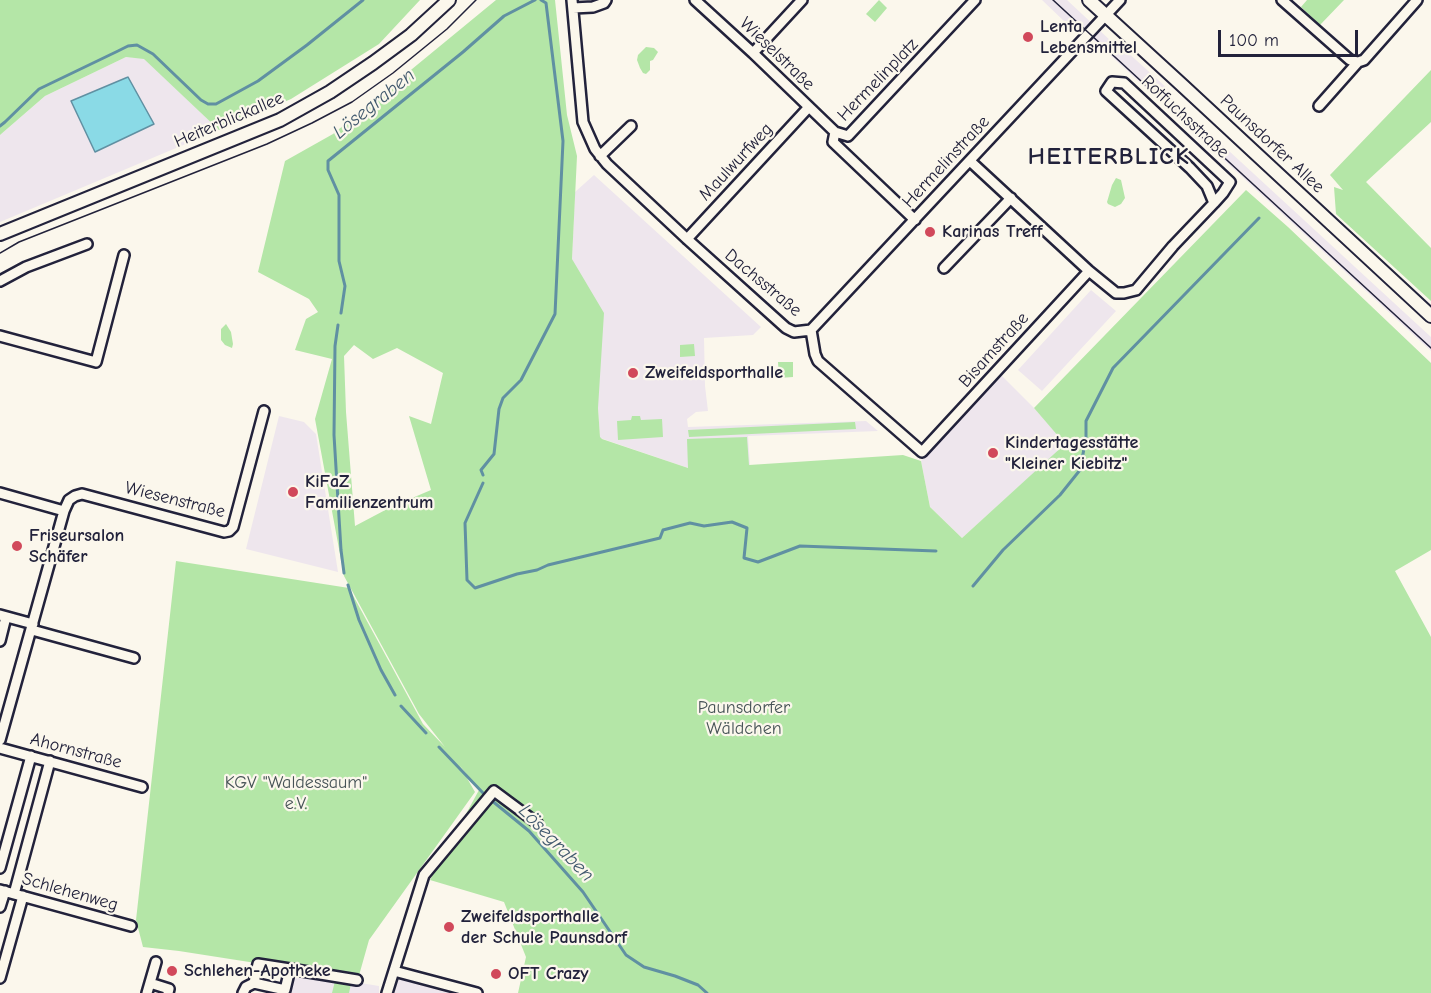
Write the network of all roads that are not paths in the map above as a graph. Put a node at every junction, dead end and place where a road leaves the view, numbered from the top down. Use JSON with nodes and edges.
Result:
{"nodes":[{"id":1,"x":449,"y":0,"type":"edge"},
{"id":2,"x":606,"y":0,"type":"edge"},
{"id":3,"x":695,"y":0,"type":"edge"},
{"id":4,"x":802,"y":0,"type":"edge"},
{"id":5,"x":975,"y":0,"type":"edge"},
{"id":6,"x":1089,"y":0,"type":"edge"},
{"id":7,"x":1120,"y":0,"type":"edge"},
{"id":8,"x":1282,"y":0,"type":"edge"},
{"id":9,"x":1418,"y":0,"type":"edge"},
{"id":10,"x":573,"y":4,"type":"edge"},
{"id":11,"x":1105,"y":16,"type":"junction"},
{"id":12,"x":753,"y":53,"type":"junction"},
{"id":13,"x":1359,"y":62,"type":"junction"},
{"id":14,"x":1319,"y":106,"type":"dead end"},
{"id":15,"x":809,"y":107,"type":"junction"},
{"id":16,"x":631,"y":126,"type":"dead end"},
{"id":17,"x":835,"y":132,"type":"junction"},
{"id":18,"x":600,"y":156,"type":"junction"},
{"id":19,"x":970,"y":160,"type":"junction"},
{"id":20,"x":1011,"y":198,"type":"junction"},
{"id":21,"x":1214,"y":202,"type":"junction"},
{"id":22,"x":915,"y":220,"type":"junction"},
{"id":23,"x":0,"y":234,"type":"edge"},
{"id":24,"x":687,"y":239,"type":"junction"},
{"id":25,"x":87,"y":244,"type":"dead end"},
{"id":26,"x":124,"y":255,"type":"dead end"},
{"id":27,"x":944,"y":268,"type":"dead end"},
{"id":28,"x":1089,"y":271,"type":"junction"},
{"id":29,"x":0,"y":281,"type":"edge"},
{"id":30,"x":1431,"y":316,"type":"edge"},
{"id":31,"x":811,"y":330,"type":"junction"},
{"id":32,"x":0,"y":336,"type":"edge"},
{"id":33,"x":264,"y":411,"type":"dead end"},
{"id":34,"x":922,"y":452,"type":"joint"},
{"id":35,"x":0,"y":493,"type":"edge"},
{"id":36,"x":64,"y":511,"type":"junction"},
{"id":37,"x":3,"y":616,"type":"edge"},
{"id":38,"x":32,"y":627,"type":"junction"},
{"id":39,"x":0,"y":640,"type":"edge"},
{"id":40,"x":134,"y":658,"type":"dead end"},
{"id":41,"x":0,"y":740,"type":"edge"},
{"id":42,"x":0,"y":748,"type":"edge"},
{"id":43,"x":32,"y":756,"type":"junction"},
{"id":44,"x":50,"y":761,"type":"junction"},
{"id":45,"x":142,"y":787,"type":"dead end"},
{"id":46,"x":537,"y":823,"type":"dead end"},
{"id":47,"x":0,"y":868,"type":"edge"},
{"id":48,"x":11,"y":893,"type":"edge"},
{"id":49,"x":0,"y":907,"type":"edge"},
{"id":50,"x":131,"y":926,"type":"dead end"},
{"id":51,"x":156,"y":962,"type":"dead end"},
{"id":52,"x":290,"y":969,"type":"junction"},
{"id":53,"x":394,"y":971,"type":"junction"},
{"id":54,"x":0,"y":978,"type":"edge"},
{"id":55,"x":357,"y":980,"type":"dead end"},
{"id":56,"x":254,"y":982,"type":"junction"},
{"id":57,"x":148,"y":988,"type":"edge"},
{"id":58,"x":168,"y":993,"type":"edge"},
{"id":59,"x":243,"y":993,"type":"edge"},
{"id":60,"x":387,"y":993,"type":"edge"},
{"id":61,"x":477,"y":993,"type":"edge"}],
"edges":[{"from":1,"to":23,"type":"main road","name":"Heiterblickallee"},
{"from":2,"to":10,"type":"street"},
{"from":3,"to":12,"type":"street","name":"Wieselstraße"},
{"from":4,"to":12,"type":"street"},
{"from":5,"to":17,"type":"street","name":"Hermelinplatz"},
{"from":6,"to":11,"type":"main road","name":"Paunsdorfer Allee"},
{"from":7,"to":11,"type":"street","name":"Hermelinstraße"},
{"from":8,"to":13,"type":"street"},
{"from":9,"to":13,"type":"street"},
{"from":10,"to":18,"type":"street","name":"Dachsstraße"},
{"from":11,"to":19,"type":"street","name":"Hermelinstraße"},
{"from":11,"to":30,"type":"main road","name":"Paunsdorfer Allee"},
{"from":12,"to":15,"type":"street","name":"Wieselstraße"},
{"from":13,"to":14,"type":"street"},
{"from":15,"to":17,"type":"street","name":"Wieselstraße"},
{"from":15,"to":24,"type":"street","name":"Maulwurfweg"},
{"from":16,"to":18,"type":"street"},
{"from":17,"to":22,"type":"street","name":"Hermelinplatz"},
{"from":18,"to":24,"type":"street","name":"Dachsstraße"},
{"from":19,"to":20,"type":"street","name":"Rotfuchsstraße"},
{"from":19,"to":22,"type":"street","name":"Hermelinstraße"},
{"from":20,"to":27,"type":"street"},
{"from":20,"to":28,"type":"street","name":"Rotfuchsstraße"},
{"from":21,"to":21,"type":"street","name":"Rotfuchsstraße"},
{"from":21,"to":28,"type":"street","name":"Rotfuchsstraße"},
{"from":22,"to":31,"type":"street","name":"Hermelinstraße"},
{"from":24,"to":31,"type":"street","name":"Dachsstraße"},
{"from":25,"to":29,"type":"street"},
{"from":26,"to":32,"type":"street"},
{"from":28,"to":34,"type":"street","name":"Bisamstraße"},
{"from":31,"to":34,"type":"street","name":"Dachsstraße"},
{"from":33,"to":36,"type":"street","name":"Wiesenstraße"},
{"from":35,"to":36,"type":"street"},
{"from":36,"to":38,"type":"street"},
{"from":37,"to":38,"type":"street"},
{"from":37,"to":39,"type":"street"},
{"from":38,"to":40,"type":"street"},
{"from":38,"to":41,"type":"street"},
{"from":42,"to":43,"type":"street","name":"Ahornstraße"},
{"from":43,"to":44,"type":"street","name":"Ahornstraße"},
{"from":43,"to":47,"type":"street"},
{"from":44,"to":45,"type":"street","name":"Ahornstraße"},
{"from":44,"to":48,"type":"street"},
{"from":46,"to":53,"type":"street"},
{"from":48,"to":49,"type":"street"},
{"from":48,"to":50,"type":"street","name":"Schlehenweg"},
{"from":48,"to":54,"type":"street"},
{"from":51,"to":57,"type":"street"},
{"from":52,"to":55,"type":"street"},
{"from":52,"to":56,"type":"street"},
{"from":52,"to":56,"type":"street"},
{"from":53,"to":60,"type":"street"},
{"from":53,"to":61,"type":"street"},
{"from":56,"to":59,"type":"street"},
{"from":57,"to":58,"type":"street"}]}
